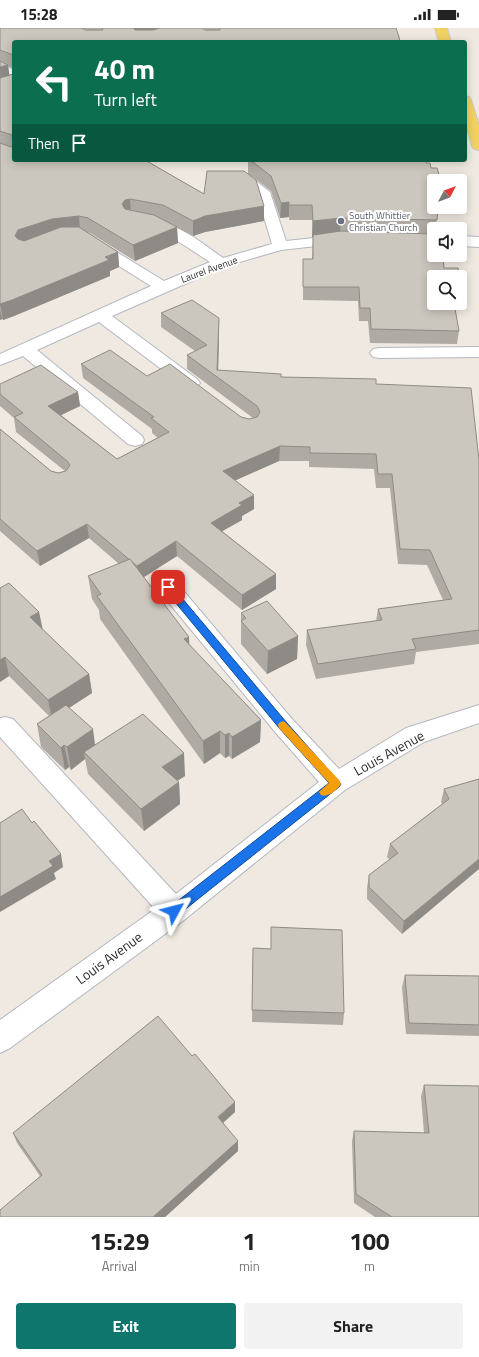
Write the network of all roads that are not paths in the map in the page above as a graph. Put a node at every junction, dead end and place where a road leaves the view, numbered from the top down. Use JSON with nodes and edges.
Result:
{"nodes":[{"id":1,"x":441,"y":28,"type":"edge"},
{"id":2,"x":444,"y":40,"type":"edge"},
{"id":3,"x":0,"y":68,"type":"edge"},
{"id":4,"x":12,"y":74,"type":"edge"},
{"id":5,"x":468,"y":115,"type":"edge"},
{"id":6,"x":479,"y":146,"type":"edge"},
{"id":7,"x":247,"y":181,"type":"edge"},
{"id":8,"x":138,"y":221,"type":"edge"},
{"id":9,"x":76,"y":237,"type":"edge"},
{"id":10,"x":356,"y":239,"type":"edge"},
{"id":11,"x":467,"y":241,"type":"edge"},
{"id":12,"x":479,"y":242,"type":"edge"},
{"id":13,"x":280,"y":246,"type":"junction"},
{"id":14,"x":221,"y":263,"type":"junction"},
{"id":15,"x":163,"y":287,"type":"junction"},
{"id":16,"x":100,"y":315,"type":"junction"},
{"id":17,"x":25,"y":349,"type":"junction"},
{"id":18,"x":479,"y":352,"type":"edge"},
{"id":19,"x":379,"y":353,"type":"dead end"},
{"id":20,"x":0,"y":360,"type":"edge"},
{"id":21,"x":206,"y":394,"type":"edge"},
{"id":22,"x":135,"y":440,"type":"dead end"},
{"id":23,"x":168,"y":587,"type":"dead end"},
{"id":24,"x":479,"y":714,"type":"edge"},
{"id":25,"x":5,"y":726,"type":"dead end"},
{"id":26,"x":336,"y":784,"type":"junction"},
{"id":27,"x":174,"y":911,"type":"junction"},
{"id":28,"x":0,"y":1038,"type":"edge"}],
"edges":[{"from":1,"to":2,"type":"main road"},
{"from":3,"to":4,"type":"street"},
{"from":5,"to":6,"type":"main road"},
{"from":7,"to":13,"type":"street"},
{"from":8,"to":14,"type":"street"},
{"from":9,"to":15,"type":"street"},
{"from":10,"to":13,"type":"street","name":"Laurel Avenue"},
{"from":11,"to":12,"type":"street"},
{"from":13,"to":14,"type":"street","name":"Laurel Avenue"},
{"from":14,"to":15,"type":"street","name":"Laurel Avenue"},
{"from":15,"to":16,"type":"street","name":"Laurel Avenue"},
{"from":16,"to":17,"type":"street","name":"Laurel Avenue"},
{"from":16,"to":21,"type":"street"},
{"from":17,"to":20,"type":"street","name":"Laurel Avenue"},
{"from":17,"to":22,"type":"street"},
{"from":18,"to":19,"type":"street"},
{"from":23,"to":26,"type":"street"},
{"from":24,"to":26,"type":"street","name":"Louis Avenue"},
{"from":25,"to":27,"type":"street"},
{"from":26,"to":27,"type":"street","name":"Louis Avenue"},
{"from":27,"to":28,"type":"street","name":"Louis Avenue"}]}
